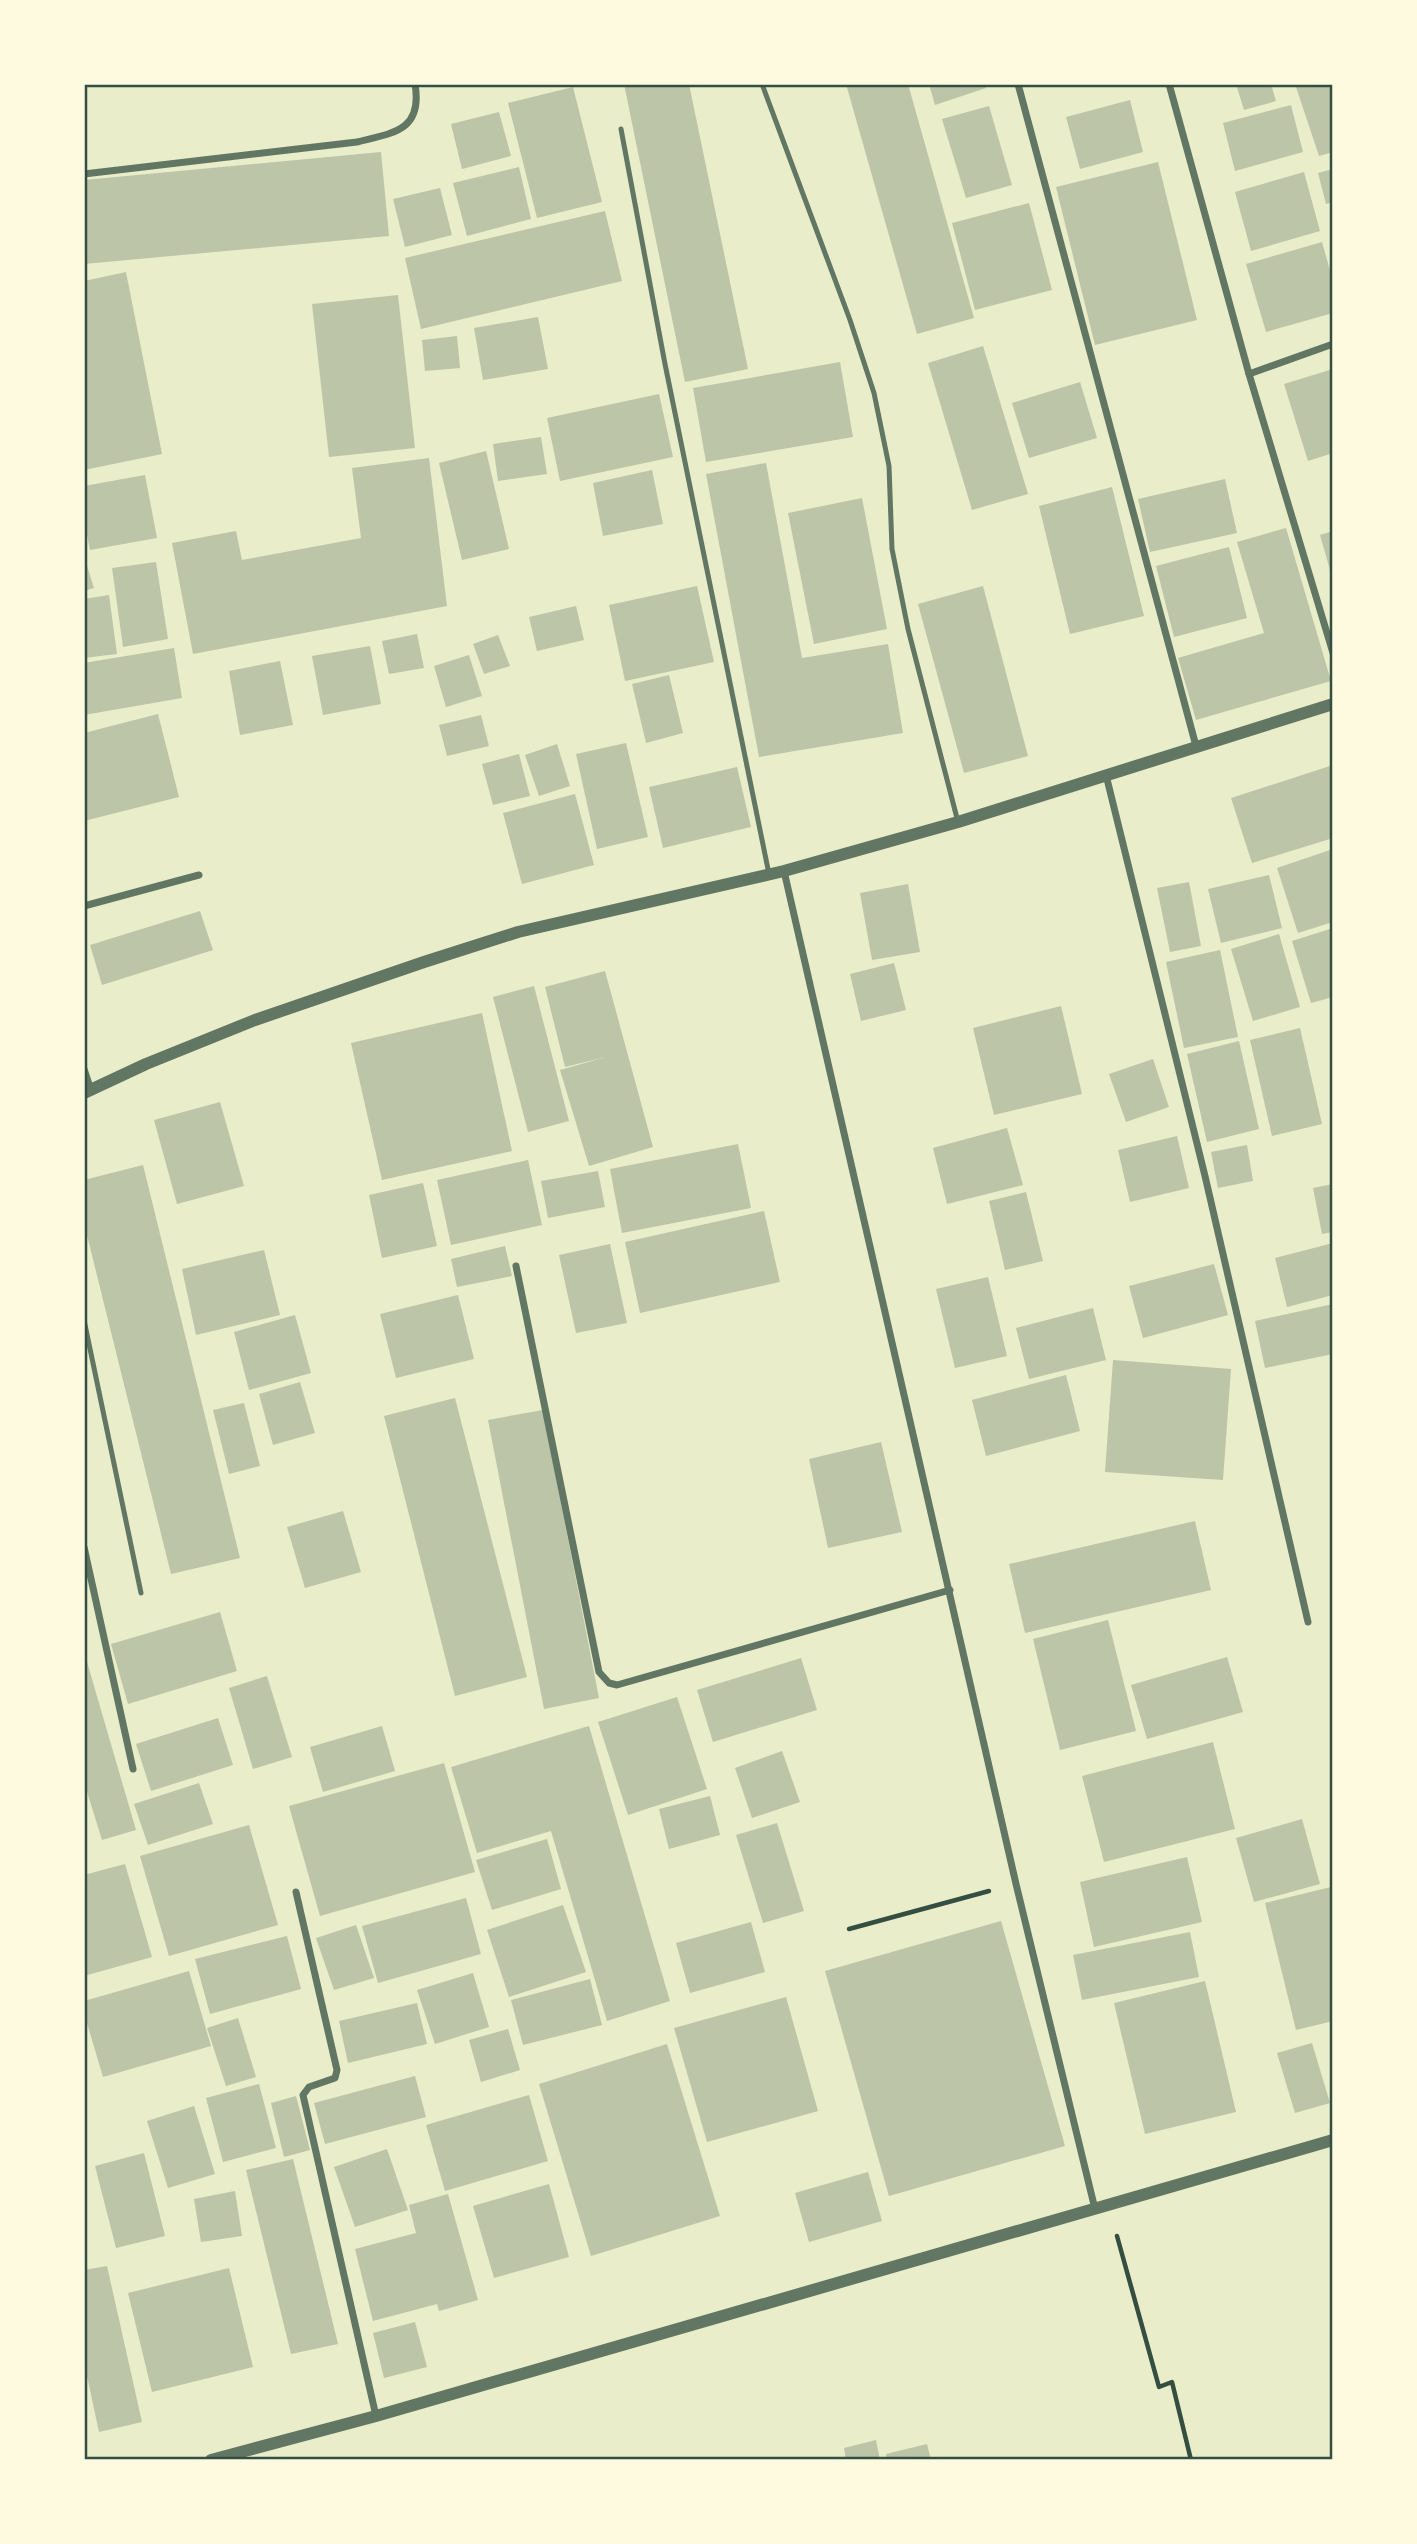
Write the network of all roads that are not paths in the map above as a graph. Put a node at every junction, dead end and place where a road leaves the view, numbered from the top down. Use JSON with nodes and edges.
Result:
{"nodes":[{"id":1,"x":415,"y":84,"type":"edge"},
{"id":2,"x":762,"y":84,"type":"edge"},
{"id":3,"x":1018,"y":84,"type":"edge"},
{"id":4,"x":1168,"y":84,"type":"edge"},
{"id":5,"x":621,"y":130,"type":"dead end"},
{"id":6,"x":84,"y":174,"type":"edge"},
{"id":7,"x":1333,"y":344,"type":"edge"},
{"id":8,"x":1249,"y":374,"type":"junction"},
{"id":9,"x":1333,"y":653,"type":"edge"},
{"id":10,"x":1333,"y":704,"type":"edge"},
{"id":11,"x":1196,"y":746,"type":"junction"},
{"id":12,"x":1106,"y":775,"type":"junction"},
{"id":13,"x":958,"y":822,"type":"junction"},
{"id":14,"x":785,"y":871,"type":"junction"},
{"id":15,"x":769,"y":874,"type":"junction"},
{"id":16,"x":199,"y":875,"type":"dead end"},
{"id":17,"x":84,"y":905,"type":"edge"},
{"id":18,"x":84,"y":1069,"type":"edge"},
{"id":19,"x":87,"y":1092,"type":"edge"},
{"id":20,"x":516,"y":1266,"type":"dead end"},
{"id":21,"x":84,"y":1320,"type":"edge"},
{"id":22,"x":84,"y":1547,"type":"edge"},
{"id":23,"x":950,"y":1590,"type":"junction"},
{"id":24,"x":141,"y":1593,"type":"dead end"},
{"id":25,"x":1308,"y":1622,"type":"dead end"},
{"id":26,"x":133,"y":1769,"type":"dead end"},
{"id":27,"x":296,"y":1892,"type":"dead end"},
{"id":28,"x":1333,"y":2140,"type":"edge"},
{"id":29,"x":1102,"y":2207,"type":"junction"},
{"id":30,"x":376,"y":2416,"type":"junction"},
{"id":31,"x":211,"y":2460,"type":"edge"}],
"edges":[{"from":1,"to":6,"type":"street"},
{"from":2,"to":13,"type":"lane"},
{"from":3,"to":11,"type":"street"},
{"from":4,"to":8,"type":"street"},
{"from":5,"to":15,"type":"lane"},
{"from":7,"to":8,"type":"street"},
{"from":8,"to":9,"type":"street"},
{"from":10,"to":11,"type":"street"},
{"from":11,"to":12,"type":"street"},
{"from":12,"to":13,"type":"street"},
{"from":12,"to":25,"type":"street"},
{"from":13,"to":14,"type":"street"},
{"from":14,"to":15,"type":"street"},
{"from":14,"to":23,"type":"street"},
{"from":15,"to":19,"type":"street"},
{"from":16,"to":17,"type":"street"},
{"from":18,"to":19,"type":"street"},
{"from":20,"to":23,"type":"street"},
{"from":21,"to":24,"type":"lane"},
{"from":22,"to":26,"type":"street"},
{"from":23,"to":29,"type":"street"},
{"from":27,"to":30,"type":"street"},
{"from":28,"to":29,"type":"street"},
{"from":29,"to":30,"type":"street"},
{"from":30,"to":31,"type":"street"}]}
